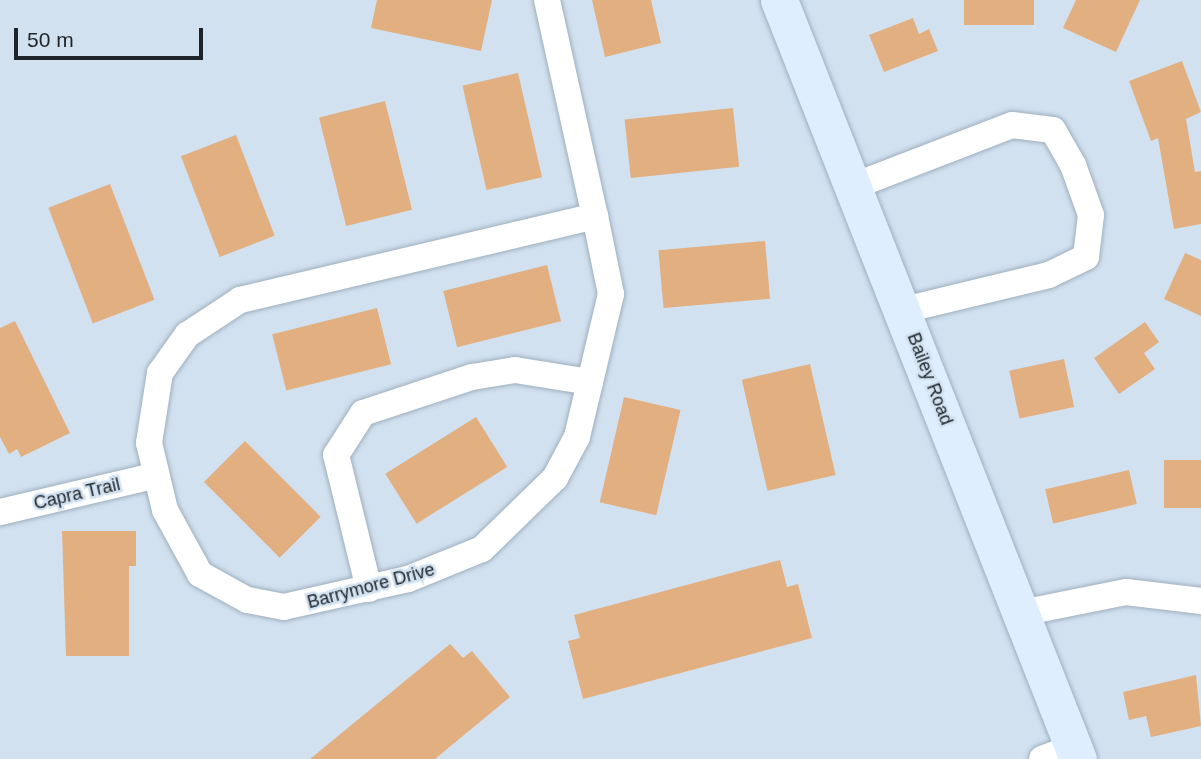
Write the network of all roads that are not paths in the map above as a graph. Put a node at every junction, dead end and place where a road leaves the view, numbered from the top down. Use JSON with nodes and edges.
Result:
{"nodes":[{"id":1,"x":547,"y":0,"type":"edge"},
{"id":2,"x":779,"y":0,"type":"edge"},
{"id":3,"x":854,"y":186,"type":"junction"},
{"id":4,"x":595,"y":216,"type":"junction"},
{"id":5,"x":903,"y":310,"type":"junction"},
{"id":6,"x":590,"y":382,"type":"junction"},
{"id":7,"x":154,"y":476,"type":"junction"},
{"id":8,"x":0,"y":512,"type":"edge"},
{"id":9,"x":369,"y":589,"type":"junction"},
{"id":10,"x":1201,"y":601,"type":"edge"},
{"id":11,"x":1021,"y":613,"type":"junction"},
{"id":12,"x":1065,"y":755,"type":"edge"}],
"edges":[{"from":1,"to":4,"type":"street","name":"Barrymore Drive"},
{"from":2,"to":3,"type":"street","name":"Bailey Road"},
{"from":3,"to":5,"type":"street","name":"Bailey Road"},
{"from":3,"to":5,"type":"street"},
{"from":4,"to":6,"type":"street","name":"Barrymore Drive"},
{"from":4,"to":7,"type":"street","name":"Barrymore Drive"},
{"from":5,"to":11,"type":"street","name":"Bailey Road"},
{"from":6,"to":9,"type":"street","name":"Barrymore Drive"},
{"from":6,"to":9,"type":"street"},
{"from":7,"to":8,"type":"street","name":"Capra Trail"},
{"from":7,"to":9,"type":"street","name":"Barrymore Drive"},
{"from":10,"to":11,"type":"street"},
{"from":11,"to":12,"type":"street","name":"Bailey Road"}]}
